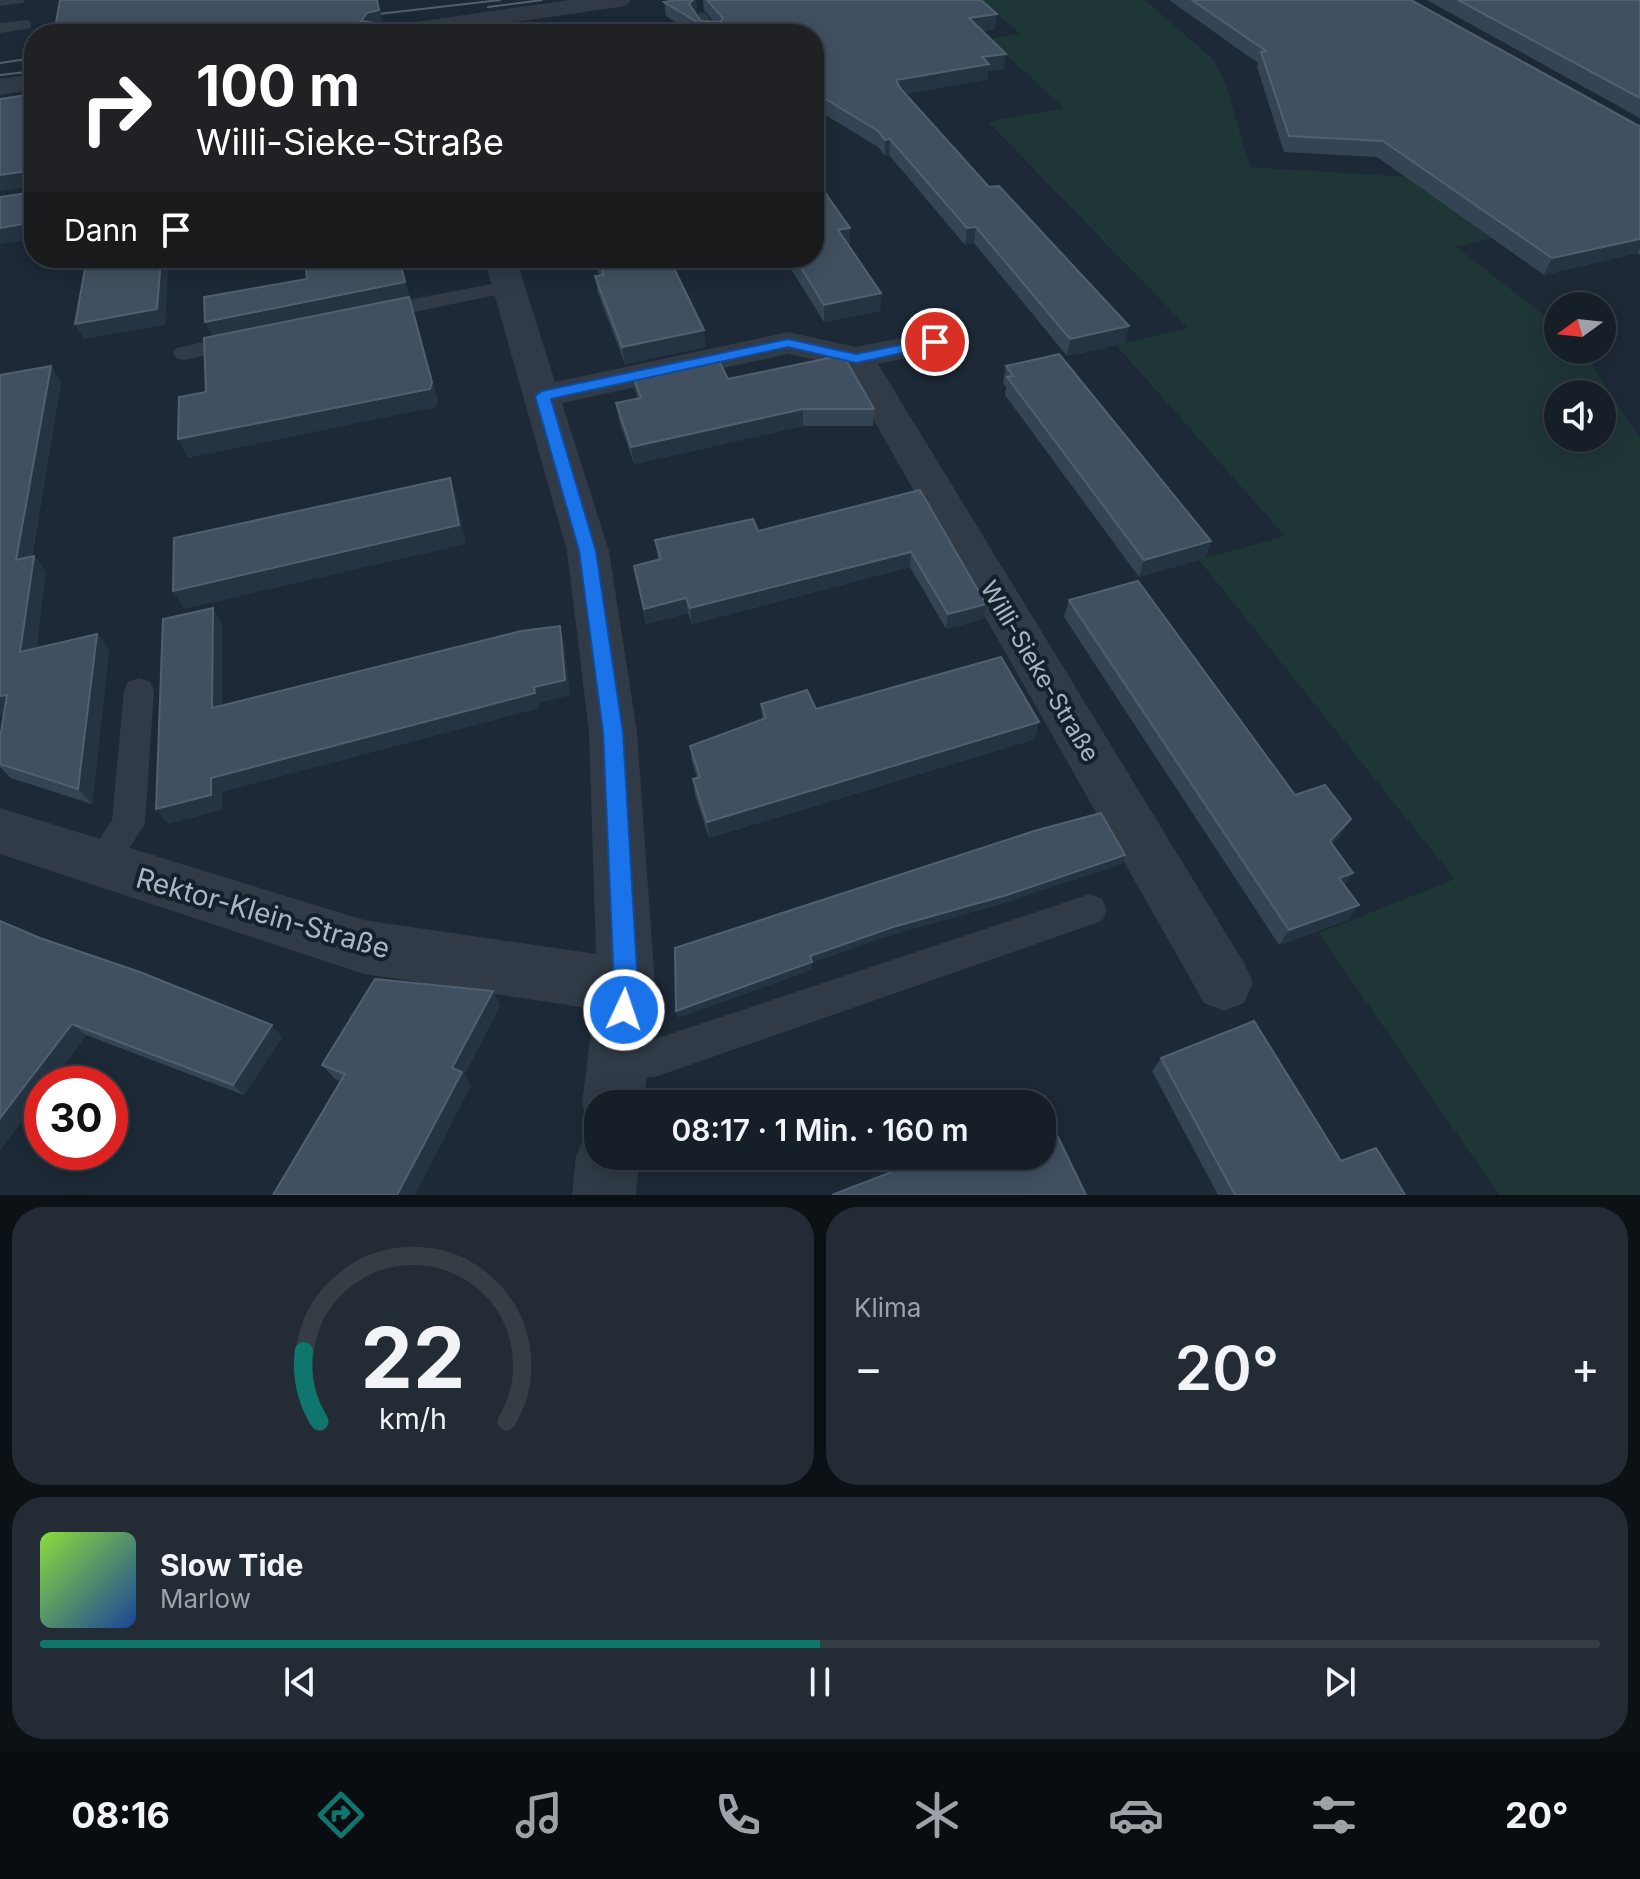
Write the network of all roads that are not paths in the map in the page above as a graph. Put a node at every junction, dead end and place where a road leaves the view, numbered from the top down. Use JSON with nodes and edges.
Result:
{"nodes":[{"id":1,"x":18,"y":0,"type":"edge"},
{"id":2,"x":619,"y":0,"type":"edge"},
{"id":3,"x":0,"y":2,"type":"edge"},
{"id":4,"x":701,"y":17,"type":"edge"},
{"id":5,"x":469,"y":24,"type":"edge"},
{"id":6,"x":706,"y":24,"type":"edge"},
{"id":7,"x":24,"y":25,"type":"edge"},
{"id":8,"x":0,"y":28,"type":"edge"},
{"id":9,"x":24,"y":83,"type":"edge"},
{"id":10,"x":0,"y":87,"type":"edge"},
{"id":11,"x":504,"y":272,"type":"edge"},
{"id":12,"x":353,"y":318,"type":"edge"},
{"id":13,"x":260,"y":337,"type":"edge"},
{"id":14,"x":935,"y":342,"type":"dead end"},
{"id":15,"x":184,"y":353,"type":"dead end"},
{"id":16,"x":856,"y":358,"type":"junction"},
{"id":17,"x":542,"y":396,"type":"junction"},
{"id":18,"x":139,"y":690,"type":"dead end"},
{"id":19,"x":0,"y":831,"type":"edge"},
{"id":20,"x":99,"y":865,"type":"junction"},
{"id":21,"x":1090,"y":910,"type":"dead end"},
{"id":22,"x":1224,"y":983,"type":"dead end"},
{"id":23,"x":626,"y":986,"type":"junction"},
{"id":24,"x":618,"y":1058,"type":"junction"},
{"id":25,"x":615,"y":1090,"type":"edge"},
{"id":26,"x":607,"y":1170,"type":"edge"},
{"id":27,"x":604,"y":1195,"type":"edge"}],
"edges":[{"from":1,"to":3,"type":"lane"},
{"from":2,"to":5,"type":"street"},
{"from":4,"to":6,"type":"lane"},
{"from":7,"to":8,"type":"lane"},
{"from":9,"to":10,"type":"street"},
{"from":11,"to":12,"type":"lane"},
{"from":11,"to":17,"type":"street"},
{"from":13,"to":15,"type":"lane"},
{"from":14,"to":16,"type":"street"},
{"from":16,"to":17,"type":"street"},
{"from":16,"to":22,"type":"street","name":"Willi-Sieke-Straße"},
{"from":17,"to":23,"type":"street"},
{"from":18,"to":20,"type":"lane"},
{"from":19,"to":20,"type":"street","name":"Rektor-Klein-Straße"},
{"from":20,"to":23,"type":"street","name":"Rektor-Klein-Straße"},
{"from":21,"to":24,"type":"lane"},
{"from":23,"to":24,"type":"street"},
{"from":24,"to":25,"type":"street"},
{"from":26,"to":27,"type":"street"}]}
